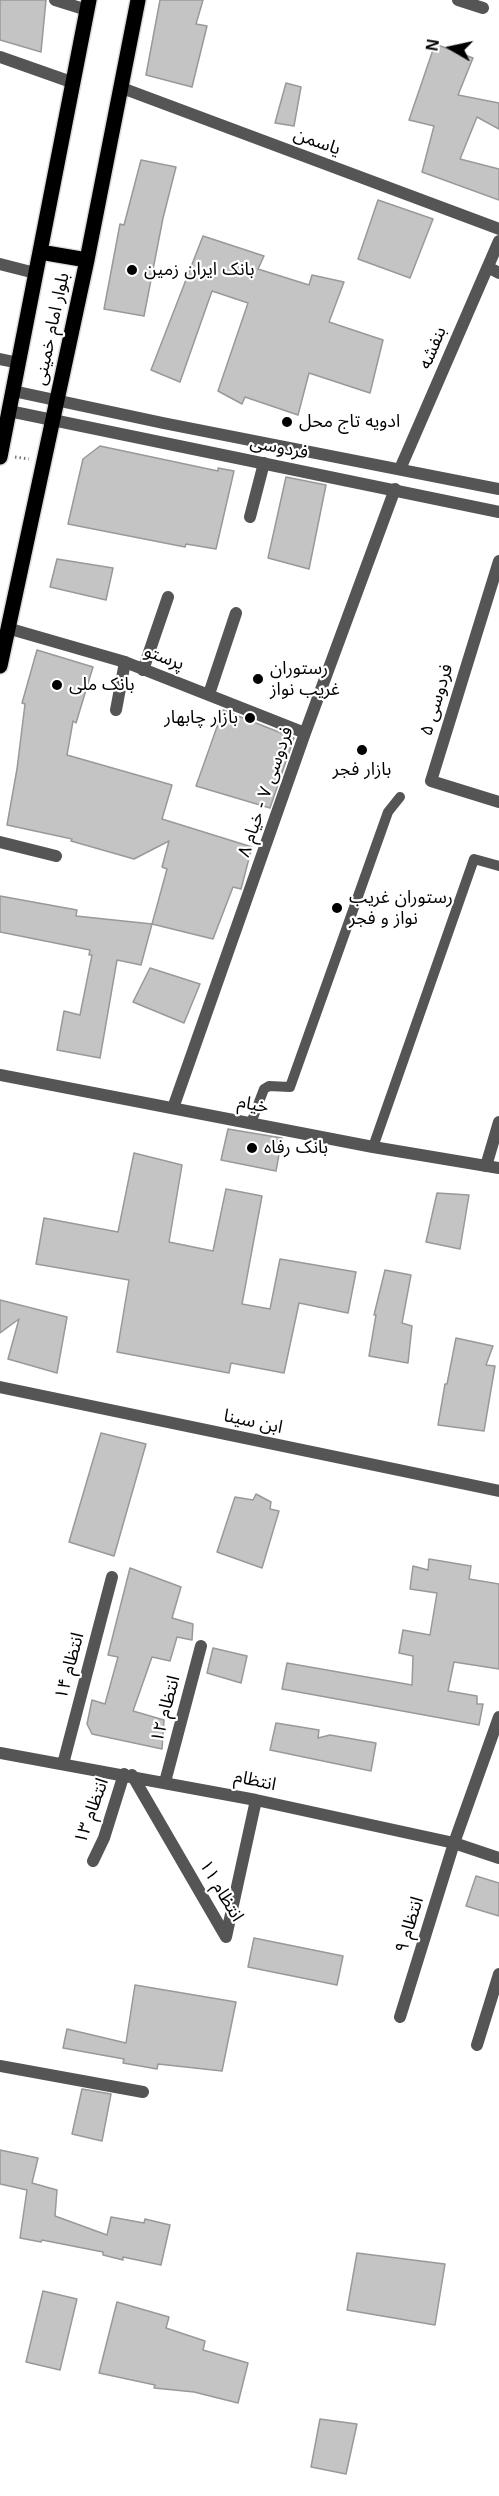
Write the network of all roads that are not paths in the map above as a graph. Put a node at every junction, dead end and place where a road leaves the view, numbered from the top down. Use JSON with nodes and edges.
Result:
{"nodes":[{"id":1,"x":56,"y":0,"type":"edge"},
{"id":2,"x":138,"y":0,"type":"edge"},
{"id":3,"x":458,"y":0,"type":"edge"},
{"id":4,"x":88,"y":5,"type":"edge"},
{"id":5,"x":483,"y":8,"type":"dead end"},
{"id":6,"x":0,"y":57,"type":"edge"},
{"id":7,"x":74,"y":83,"type":"junction"},
{"id":8,"x":122,"y":88,"type":"junction"},
{"id":9,"x":499,"y":229,"type":"edge"},
{"id":10,"x":499,"y":241,"type":"edge"},
{"id":11,"x":40,"y":252,"type":"junction"},
{"id":12,"x":87,"y":260,"type":"junction"},
{"id":13,"x":0,"y":264,"type":"edge"},
{"id":14,"x":494,"y":270,"type":"edge"},
{"id":15,"x":35,"y":273,"type":"junction"},
{"id":16,"x":0,"y":359,"type":"edge"},
{"id":17,"x":19,"y":363,"type":"junction"},
{"id":18,"x":13,"y":391,"type":"junction"},
{"id":19,"x":56,"y":400,"type":"junction"},
{"id":20,"x":9,"y":411,"type":"junction"},
{"id":21,"x":52,"y":420,"type":"junction"},
{"id":22,"x":0,"y":455,"type":"edge"},
{"id":23,"x":264,"y":463,"type":"junction"},
{"id":24,"x":400,"y":469,"type":"junction"},
{"id":25,"x":394,"y":489,"type":"junction"},
{"id":26,"x":499,"y":489,"type":"edge"},
{"id":27,"x":499,"y":512,"type":"edge"},
{"id":28,"x":250,"y":518,"type":"dead end"},
{"id":29,"x":499,"y":561,"type":"edge"},
{"id":30,"x":168,"y":597,"type":"dead end"},
{"id":31,"x":236,"y":614,"type":"dead end"},
{"id":32,"x":7,"y":628,"type":"junction"},
{"id":33,"x":125,"y":663,"type":"junction"},
{"id":34,"x":0,"y":666,"type":"edge"},
{"id":35,"x":143,"y":670,"type":"junction"},
{"id":36,"x":209,"y":694,"type":"junction"},
{"id":37,"x":116,"y":710,"type":"dead end"},
{"id":38,"x":305,"y":734,"type":"junction"},
{"id":39,"x":400,"y":797,"type":"dead end"},
{"id":40,"x":499,"y":802,"type":"edge"},
{"id":41,"x":0,"y":842,"type":"edge"},
{"id":42,"x":56,"y":855,"type":"dead end"},
{"id":43,"x":499,"y":866,"type":"edge"},
{"id":44,"x":0,"y":1075,"type":"edge"},
{"id":45,"x":173,"y":1108,"type":"junction"},
{"id":46,"x":499,"y":1122,"type":"edge"},
{"id":47,"x":251,"y":1123,"type":"junction"},
{"id":48,"x":373,"y":1147,"type":"junction"},
{"id":49,"x":493,"y":1167,"type":"edge"},
{"id":50,"x":0,"y":1387,"type":"edge"},
{"id":51,"x":499,"y":1491,"type":"edge"},
{"id":52,"x":112,"y":1577,"type":"dead end"},
{"id":53,"x":201,"y":1646,"type":"dead end"},
{"id":54,"x":499,"y":1717,"type":"edge"},
{"id":55,"x":0,"y":1753,"type":"edge"},
{"id":56,"x":63,"y":1764,"type":"junction"},
{"id":57,"x":128,"y":1774,"type":"junction"},
{"id":58,"x":165,"y":1782,"type":"junction"},
{"id":59,"x":256,"y":1800,"type":"junction"},
{"id":60,"x":454,"y":1843,"type":"junction"},
{"id":61,"x":499,"y":1858,"type":"edge"},
{"id":62,"x":93,"y":1861,"type":"dead end"},
{"id":63,"x":499,"y":1974,"type":"edge"},
{"id":64,"x":400,"y":2017,"type":"dead end"},
{"id":65,"x":477,"y":2045,"type":"dead end"},
{"id":66,"x":0,"y":2066,"type":"edge"},
{"id":67,"x":143,"y":2092,"type":"dead end"}],
"edges":[{"from":1,"to":4,"type":"street"},
{"from":2,"to":8,"type":"main road","name":"بلوار امام خمینی"},
{"from":3,"to":5,"type":"street"},
{"from":4,"to":7,"type":"main road","name":"بلوار امام خمینی"},
{"from":6,"to":7,"type":"street"},
{"from":7,"to":11,"type":"main road","name":"بلوار امام خمینی"},
{"from":8,"to":9,"type":"street","name":"یاسمن"},
{"from":8,"to":12,"type":"main road","name":"بلوار امام خمینی"},
{"from":10,"to":14,"type":"street","name":"بنفشه"},
{"from":11,"to":12,"type":"main road"},
{"from":11,"to":15,"type":"main road","name":"بلوار امام خمینی"},
{"from":12,"to":19,"type":"main road","name":"بلوار امام خمینی"},
{"from":13,"to":15,"type":"street"},
{"from":14,"to":24,"type":"street","name":"بنفشه"},
{"from":15,"to":17,"type":"main road","name":"بلوار امام خمینی"},
{"from":16,"to":17,"type":"street"},
{"from":17,"to":18,"type":"main road","name":"بلوار امام خمینی"},
{"from":18,"to":19,"type":"street","name":"فردوسی"},
{"from":18,"to":20,"type":"main road","name":"بلوار امام خمینی"},
{"from":19,"to":21,"type":"main road","name":"بلوار امام خمینی"},
{"from":19,"to":24,"type":"street","name":"فردوسی"},
{"from":20,"to":21,"type":"street","name":"فردوسی"},
{"from":20,"to":22,"type":"main road","name":"بلوار امام خمینی"},
{"from":21,"to":23,"type":"street","name":"فردوسی"},
{"from":21,"to":32,"type":"main road","name":"بلوار امام خمینی"},
{"from":23,"to":25,"type":"street","name":"فردوسی"},
{"from":23,"to":28,"type":"street"},
{"from":24,"to":26,"type":"street","name":"فردوسی"},
{"from":25,"to":27,"type":"street","name":"فردوسی"},
{"from":25,"to":38,"type":"street","name":"فردوسی ۷ - خیام ۸"},
{"from":29,"to":40,"type":"street","name":"فردوسی ۵"},
{"from":30,"to":35,"type":"street"},
{"from":31,"to":36,"type":"street"},
{"from":32,"to":33,"type":"street","name":"پرستو"},
{"from":32,"to":34,"type":"main road","name":"بلوار امام خمینی"},
{"from":33,"to":35,"type":"street","name":"پرستو"},
{"from":33,"to":37,"type":"street"},
{"from":35,"to":36,"type":"street","name":"پرستو"},
{"from":36,"to":38,"type":"street","name":"پرستو"},
{"from":38,"to":45,"type":"street","name":"فردوسی ۷ - خیام ۸"},
{"from":39,"to":47,"type":"lane"},
{"from":41,"to":42,"type":"street"},
{"from":43,"to":48,"type":"lane"},
{"from":44,"to":45,"type":"street","name":"خیام"},
{"from":45,"to":47,"type":"street","name":"خیام"},
{"from":46,"to":49,"type":"street"},
{"from":47,"to":48,"type":"street","name":"خیام"},
{"from":48,"to":49,"type":"street","name":"خیام"},
{"from":50,"to":51,"type":"street","name":"ابن سینا"},
{"from":52,"to":56,"type":"street","name":"انتظام ۱۴"},
{"from":53,"to":58,"type":"street","name":"انتظام ۱۲"},
{"from":54,"to":60,"type":"street","name":"انتظام ۹"},
{"from":55,"to":56,"type":"street","name":"انتظام"},
{"from":56,"to":57,"type":"street","name":"انتظام"},
{"from":57,"to":58,"type":"street","name":"انتظام"},
{"from":57,"to":59,"type":"street","name":"انتظام ۱۱"},
{"from":57,"to":62,"type":"street","name":"انتظام ۱۳"},
{"from":58,"to":59,"type":"street","name":"انتظام"},
{"from":59,"to":60,"type":"street","name":"انتظام"},
{"from":60,"to":61,"type":"street","name":"انتظام"},
{"from":60,"to":64,"type":"street","name":"انتظام ۹"},
{"from":63,"to":65,"type":"street"},
{"from":66,"to":67,"type":"street"}]}
